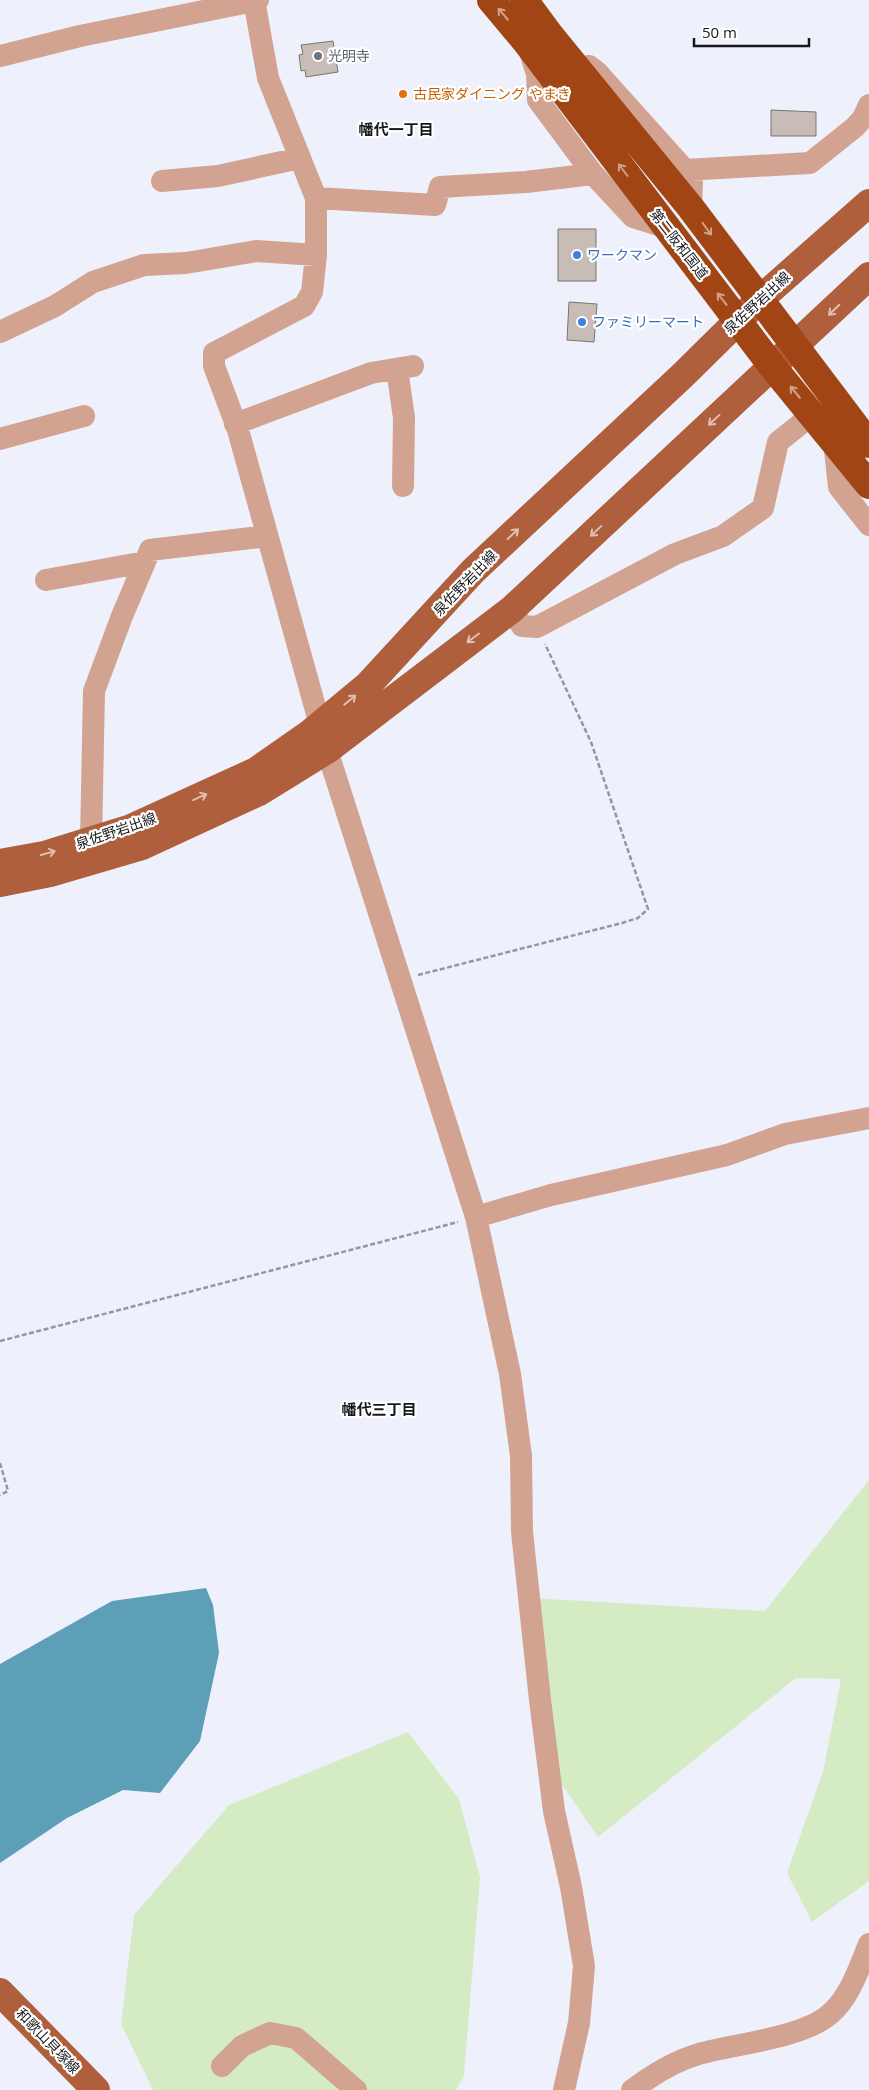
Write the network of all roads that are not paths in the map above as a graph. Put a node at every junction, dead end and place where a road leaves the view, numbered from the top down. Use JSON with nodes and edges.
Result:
{"nodes":[{"id":1,"x":255,"y":0,"type":"edge"},
{"id":2,"x":491,"y":0,"type":"edge"},
{"id":3,"x":524,"y":0,"type":"edge"},
{"id":4,"x":538,"y":39,"type":"junction"},
{"id":5,"x":0,"y":56,"type":"edge"},
{"id":6,"x":869,"y":105,"type":"edge"},
{"id":7,"x":300,"y":158,"type":"junction"},
{"id":8,"x":685,"y":170,"type":"junction"},
{"id":9,"x":593,"y":174,"type":"junction"},
{"id":10,"x":162,"y":180,"type":"dead end"},
{"id":11,"x":316,"y":198,"type":"junction"},
{"id":12,"x":869,"y":203,"type":"edge"},
{"id":13,"x":691,"y":208,"type":"junction"},
{"id":14,"x":665,"y":227,"type":"junction"},
{"id":15,"x":316,"y":254,"type":"junction"},
{"id":16,"x":869,"y":276,"type":"edge"},
{"id":17,"x":759,"y":300,"type":"junction"},
{"id":18,"x":738,"y":320,"type":"junction"},
{"id":19,"x":0,"y":332,"type":"edge"},
{"id":20,"x":795,"y":347,"type":"junction"},
{"id":21,"x":772,"y":366,"type":"junction"},
{"id":22,"x":839,"y":404,"type":"junction"},
{"id":23,"x":812,"y":414,"type":"junction"},
{"id":24,"x":84,"y":416,"type":"dead end"},
{"id":25,"x":235,"y":424,"type":"junction"},
{"id":26,"x":869,"y":426,"type":"edge"},
{"id":27,"x":0,"y":440,"type":"edge"},
{"id":28,"x":834,"y":440,"type":"junction"},
{"id":29,"x":869,"y":444,"type":"edge"},
{"id":30,"x":869,"y":485,"type":"edge"},
{"id":31,"x":403,"y":486,"type":"dead end"},
{"id":32,"x":869,"y":525,"type":"edge"},
{"id":33,"x":268,"y":536,"type":"junction"},
{"id":34,"x":145,"y":562,"type":"junction"},
{"id":35,"x":46,"y":580,"type":"dead end"},
{"id":36,"x":511,"y":610,"type":"junction"},
{"id":37,"x":324,"y":737,"type":"junction"},
{"id":38,"x":90,"y":841,"type":"junction"},
{"id":39,"x":0,"y":863,"type":"edge"},
{"id":40,"x":0,"y":883,"type":"edge"},
{"id":41,"x":869,"y":1118,"type":"edge"},
{"id":42,"x":476,"y":1217,"type":"junction"},
{"id":43,"x":869,"y":1944,"type":"edge"},
{"id":44,"x":0,"y":1992,"type":"edge"},
{"id":45,"x":222,"y":2066,"type":"dead end"},
{"id":46,"x":96,"y":2090,"type":"edge"},
{"id":47,"x":356,"y":2090,"type":"edge"},
{"id":48,"x":564,"y":2090,"type":"edge"},
{"id":49,"x":632,"y":2090,"type":"edge"}],
"edges":[{"from":1,"to":5,"type":"street"},
{"from":1,"to":7,"type":"street"},
{"from":4,"to":2,"type":"highway","name":"第二阪和国道","one_way":true},
{"from":3,"to":4,"type":"highway","name":"第二阪和国道"},
{"from":4,"to":8,"type":"street"},
{"from":4,"to":9,"type":"street"},
{"from":4,"to":13,"type":"highway","name":"第二阪和国道"},
{"from":14,"to":4,"type":"highway","name":"第二阪和国道","one_way":true},
{"from":6,"to":8,"type":"street"},
{"from":7,"to":10,"type":"street"},
{"from":7,"to":11,"type":"street"},
{"from":8,"to":13,"type":"street"},
{"from":9,"to":11,"type":"street"},
{"from":9,"to":14,"type":"street"},
{"from":11,"to":15,"type":"street"},
{"from":12,"to":17,"type":"main road","name":"泉佐野岩出線"},
{"from":13,"to":17,"type":"highway","name":"第二阪和国道","one_way":true},
{"from":18,"to":14,"type":"highway","name":"第二阪和国道","one_way":true},
{"from":15,"to":19,"type":"street"},
{"from":15,"to":25,"type":"street"},
{"from":16,"to":20,"type":"main road","name":"泉佐野岩出線","one_way":true},
{"from":17,"to":18,"type":"main road","name":"泉佐野岩出線"},
{"from":17,"to":20,"type":"highway","name":"第二阪和国道"},
{"from":18,"to":21,"type":"highway","name":"第二阪和国道"},
{"from":37,"to":18,"type":"main road","name":"泉佐野岩出線","one_way":true},
{"from":20,"to":21,"type":"main road","name":"泉佐野岩出線"},
{"from":20,"to":22,"type":"highway","name":"第二阪和国道"},
{"from":23,"to":21,"type":"highway","name":"第二阪和国道","one_way":true},
{"from":21,"to":36,"type":"main road","name":"泉佐野岩出線","one_way":true},
{"from":22,"to":26,"type":"street"},
{"from":22,"to":29,"type":"highway","name":"第二阪和国道"},
{"from":23,"to":28,"type":"highway","name":"第二阪和国道"},
{"from":23,"to":36,"type":"street"},
{"from":24,"to":27,"type":"street"},
{"from":25,"to":31,"type":"street"},
{"from":25,"to":33,"type":"street"},
{"from":28,"to":30,"type":"highway","name":"第二阪和国道"},
{"from":28,"to":32,"type":"street"},
{"from":33,"to":34,"type":"street"},
{"from":33,"to":37,"type":"street"},
{"from":34,"to":35,"type":"street"},
{"from":34,"to":38,"type":"street"},
{"from":36,"to":37,"type":"main road","name":"泉佐野岩出線","one_way":true},
{"from":38,"to":37,"type":"main road","name":"泉佐野岩出線","one_way":true},
{"from":37,"to":40,"type":"main road","name":"泉佐野岩出線"},
{"from":37,"to":42,"type":"street"},
{"from":39,"to":38,"type":"main road","name":"泉佐野岩出線","one_way":true},
{"from":41,"to":42,"type":"street"},
{"from":42,"to":48,"type":"street"},
{"from":43,"to":49,"type":"street"},
{"from":44,"to":46,"type":"main road","name":"和歌山貝塚線"},
{"from":45,"to":47,"type":"street"}]}
